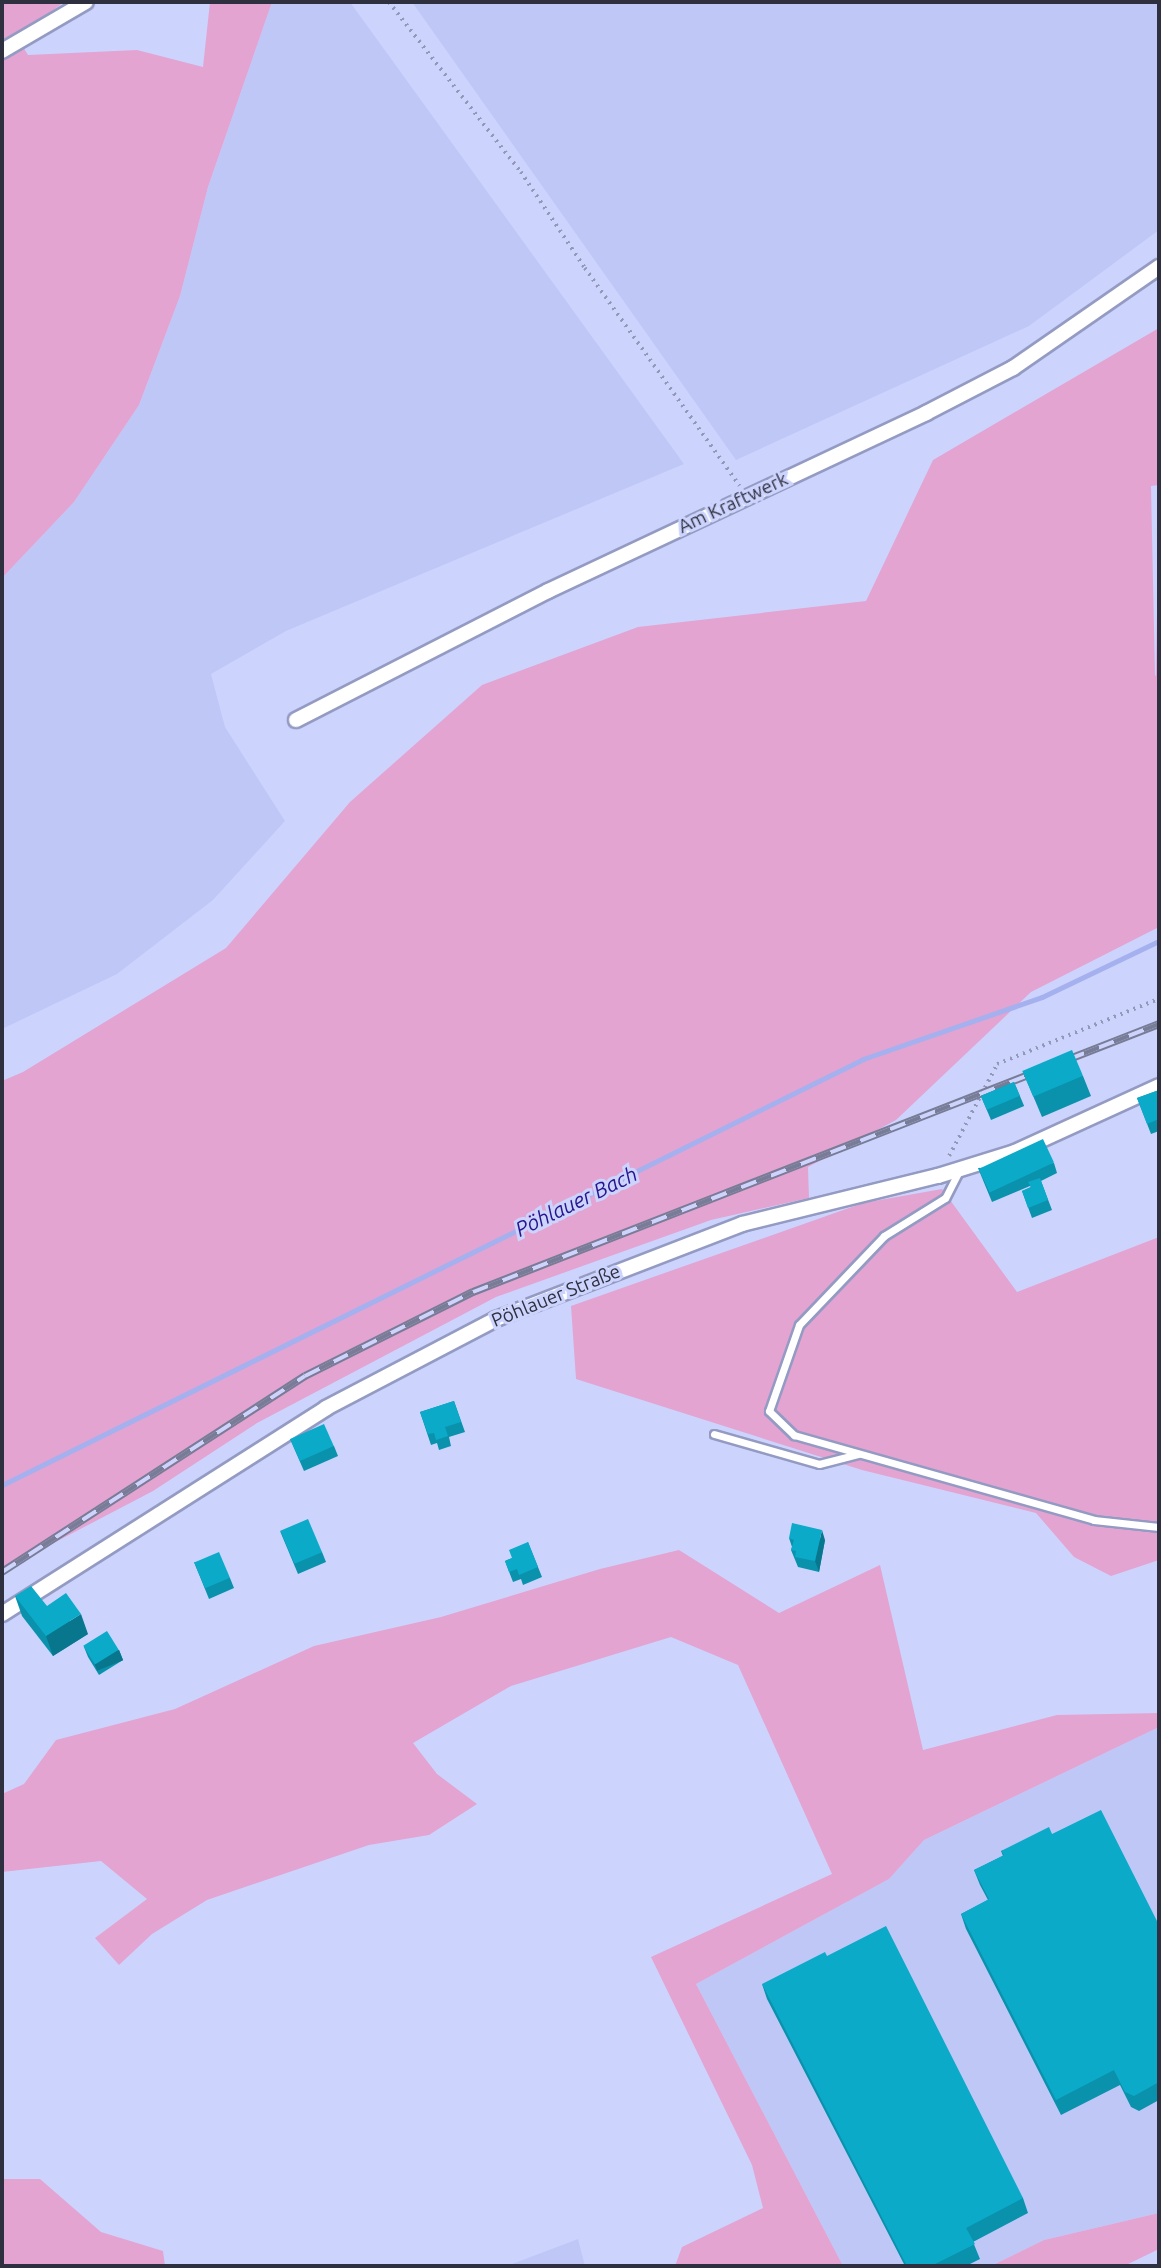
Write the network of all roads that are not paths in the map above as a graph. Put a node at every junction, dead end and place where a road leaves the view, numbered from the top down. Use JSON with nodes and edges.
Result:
{"nodes":[{"id":1,"x":86,"y":2,"type":"edge"},
{"id":2,"x":2,"y":51,"type":"edge"},
{"id":3,"x":1159,"y":267,"type":"edge"},
{"id":4,"x":296,"y":720,"type":"dead end"},
{"id":5,"x":1159,"y":1086,"type":"edge"},
{"id":6,"x":959,"y":1170,"type":"junction"},
{"id":7,"x":714,"y":1434,"type":"dead end"},
{"id":8,"x":859,"y":1454,"type":"junction"},
{"id":9,"x":1159,"y":1527,"type":"edge"},
{"id":10,"x":2,"y":1614,"type":"edge"}],
"edges":[{"from":1,"to":2,"type":"street"},
{"from":3,"to":4,"type":"street","name":"Am Kraftwerk"},
{"from":5,"to":6,"type":"street","name":"Pöhlauer Straße"},
{"from":6,"to":8,"type":"lane"},
{"from":6,"to":10,"type":"street","name":"Pöhlauer Straße"},
{"from":7,"to":8,"type":"lane"},
{"from":8,"to":9,"type":"lane"}]}
